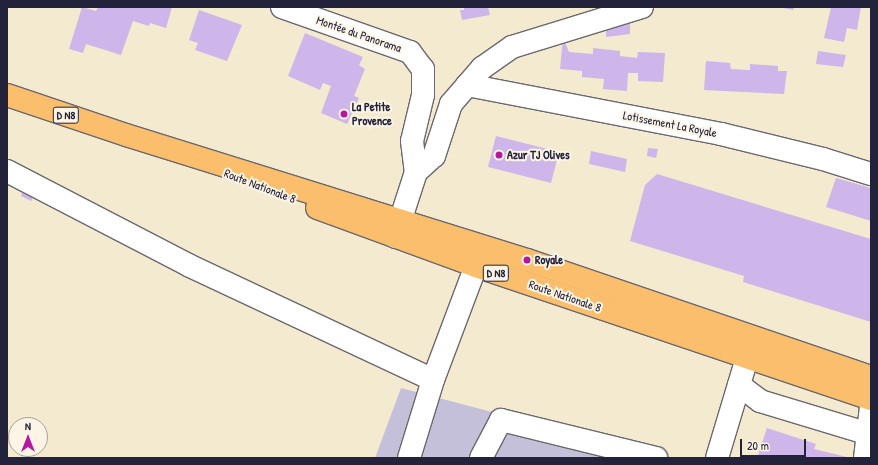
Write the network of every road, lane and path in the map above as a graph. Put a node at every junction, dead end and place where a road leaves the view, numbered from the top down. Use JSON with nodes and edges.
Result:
{"nodes":[{"id":1,"x":282,"y":7,"type":"edge"},
{"id":2,"x":642,"y":7,"type":"edge"},
{"id":3,"x":467,"y":85,"type":"junction"},
{"id":4,"x":7,"y":95,"type":"edge"},
{"id":5,"x":7,"y":171,"type":"edge"},
{"id":6,"x":416,"y":172,"type":"junction"},
{"id":7,"x":871,"y":174,"type":"edge"},
{"id":8,"x":398,"y":229,"type":"junction"},
{"id":9,"x":479,"y":256,"type":"junction"},
{"id":10,"x":753,"y":337,"type":"junction"},
{"id":11,"x":747,"y":358,"type":"junction"},
{"id":12,"x":871,"y":377,"type":"edge"},
{"id":13,"x":433,"y":380,"type":"junction"},
{"id":14,"x":739,"y":385,"type":"junction"},
{"id":15,"x":871,"y":399,"type":"edge"},
{"id":16,"x":871,"y":406,"type":"edge"},
{"id":17,"x":869,"y":434,"type":"junction"},
{"id":18,"x":409,"y":458,"type":"edge"},
{"id":19,"x":481,"y":458,"type":"edge"},
{"id":20,"x":656,"y":458,"type":"edge"},
{"id":21,"x":717,"y":458,"type":"edge"},
{"id":22,"x":865,"y":458,"type":"edge"}],
"edges":[{"from":1,"to":6,"type":"street","name":"Montée du Panorama"},
{"from":2,"to":3,"type":"street"},
{"from":3,"to":6,"type":"street"},
{"from":3,"to":7,"type":"street","name":"Lotissement La Royale"},
{"from":4,"to":8,"type":"main road","name":"Route Nationale 8","number":"D N8"},
{"from":5,"to":13,"type":"street"},
{"from":6,"to":8,"type":"street","name":"Montée du Panorama"},
{"from":8,"to":9,"type":"main road","name":"Route Nationale 8","number":"D N8"},
{"from":9,"to":10,"type":"main road","name":"Route Nationale 8","number":"D N8"},
{"from":9,"to":11,"type":"main road","name":"Route Nationale 8","number":"D N8"},
{"from":9,"to":13,"type":"street"},
{"from":10,"to":11,"type":"street"},
{"from":10,"to":12,"type":"main road","name":"Route Nationale 8","number":"D N8"},
{"from":11,"to":14,"type":"street"},
{"from":11,"to":15,"type":"main road","name":"Route Nationale 8","number":"D N8"},
{"from":13,"to":18,"type":"street"},
{"from":14,"to":17,"type":"street"},
{"from":14,"to":21,"type":"street"},
{"from":16,"to":17,"type":"street"},
{"from":17,"to":22,"type":"street"},
{"from":19,"to":20,"type":"street"}]}
